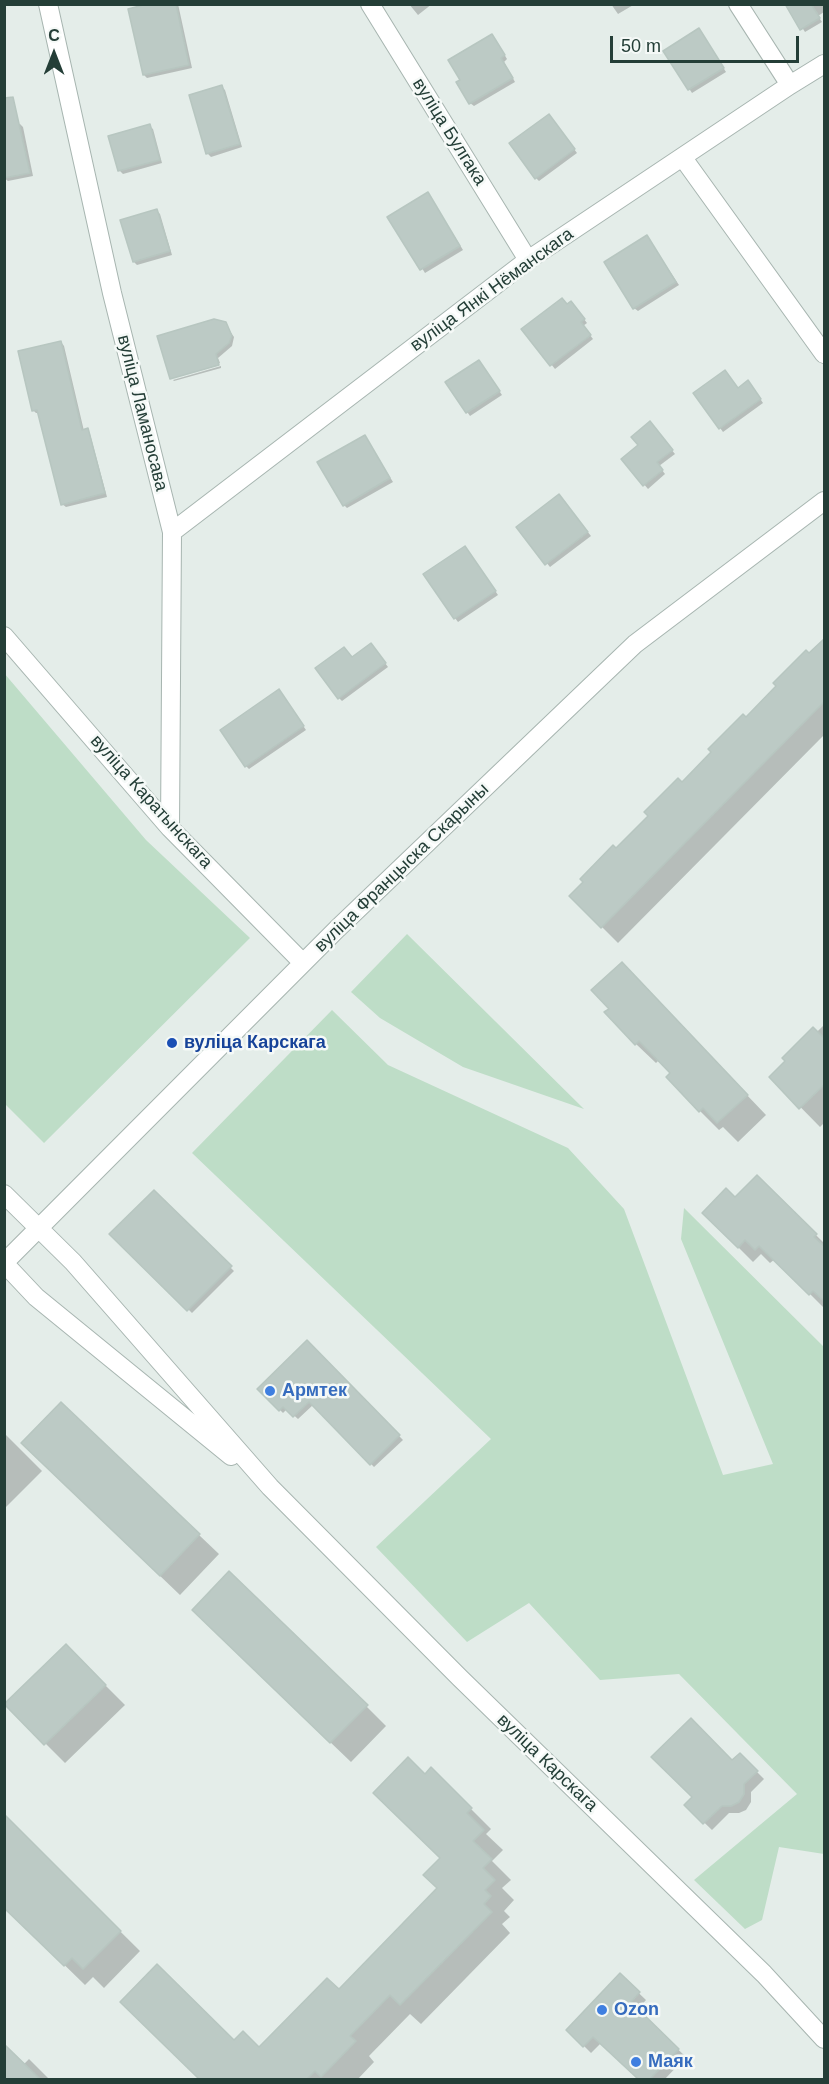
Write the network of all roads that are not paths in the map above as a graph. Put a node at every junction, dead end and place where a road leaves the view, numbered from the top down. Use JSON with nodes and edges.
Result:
{"nodes":[{"id":1,"x":48,"y":4,"type":"edge"},
{"id":2,"x":370,"y":4,"type":"edge"},
{"id":3,"x":738,"y":4,"type":"edge"},
{"id":4,"x":825,"y":64,"type":"edge"},
{"id":5,"x":790,"y":85,"type":"junction"},
{"id":6,"x":683,"y":158,"type":"junction"},
{"id":7,"x":528,"y":260,"type":"junction"},
{"id":8,"x":825,"y":354,"type":"edge"},
{"id":9,"x":825,"y":501,"type":"edge"},
{"id":10,"x":172,"y":532,"type":"junction"},
{"id":11,"x":4,"y":636,"type":"edge"},
{"id":12,"x":170,"y":828,"type":"junction"},
{"id":13,"x":303,"y":963,"type":"junction"},
{"id":14,"x":4,"y":1194,"type":"edge"},
{"id":15,"x":39,"y":1229,"type":"junction"},
{"id":16,"x":4,"y":1263,"type":"edge"},
{"id":17,"x":270,"y":1488,"type":"junction"},
{"id":18,"x":825,"y":2039,"type":"edge"}],
"edges":[{"from":1,"to":10,"type":"street","name":"вуліца Ламаносава"},
{"from":2,"to":7,"type":"street","name":"вуліца Булгака"},
{"from":3,"to":5,"type":"street"},
{"from":4,"to":5,"type":"street","name":"вуліца Янкі Нёманскага"},
{"from":5,"to":6,"type":"street","name":"вуліца Янкі Нёманскага"},
{"from":6,"to":7,"type":"street","name":"вуліца Янкі Нёманскага"},
{"from":6,"to":8,"type":"street"},
{"from":7,"to":10,"type":"street","name":"вуліца Янкі Нёманскага"},
{"from":9,"to":13,"type":"street","name":"вуліца Францыска Скарыны"},
{"from":10,"to":12,"type":"street","name":"вуліца Ламаносава"},
{"from":11,"to":12,"type":"street","name":"вуліца Каратынскага"},
{"from":12,"to":13,"type":"street","name":"вуліца Каратынскага"},
{"from":13,"to":15,"type":"street","name":"вуліца Францыска Скарыны"},
{"from":14,"to":15,"type":"street","name":"вуліца Карскага"},
{"from":15,"to":16,"type":"street","name":"вуліца Францыска Скарыны"},
{"from":15,"to":17,"type":"street","name":"вуліца Карскага"},
{"from":16,"to":17,"type":"street","name":"вуліца Карскага"},
{"from":17,"to":18,"type":"street","name":"вуліца Карскага"}]}
